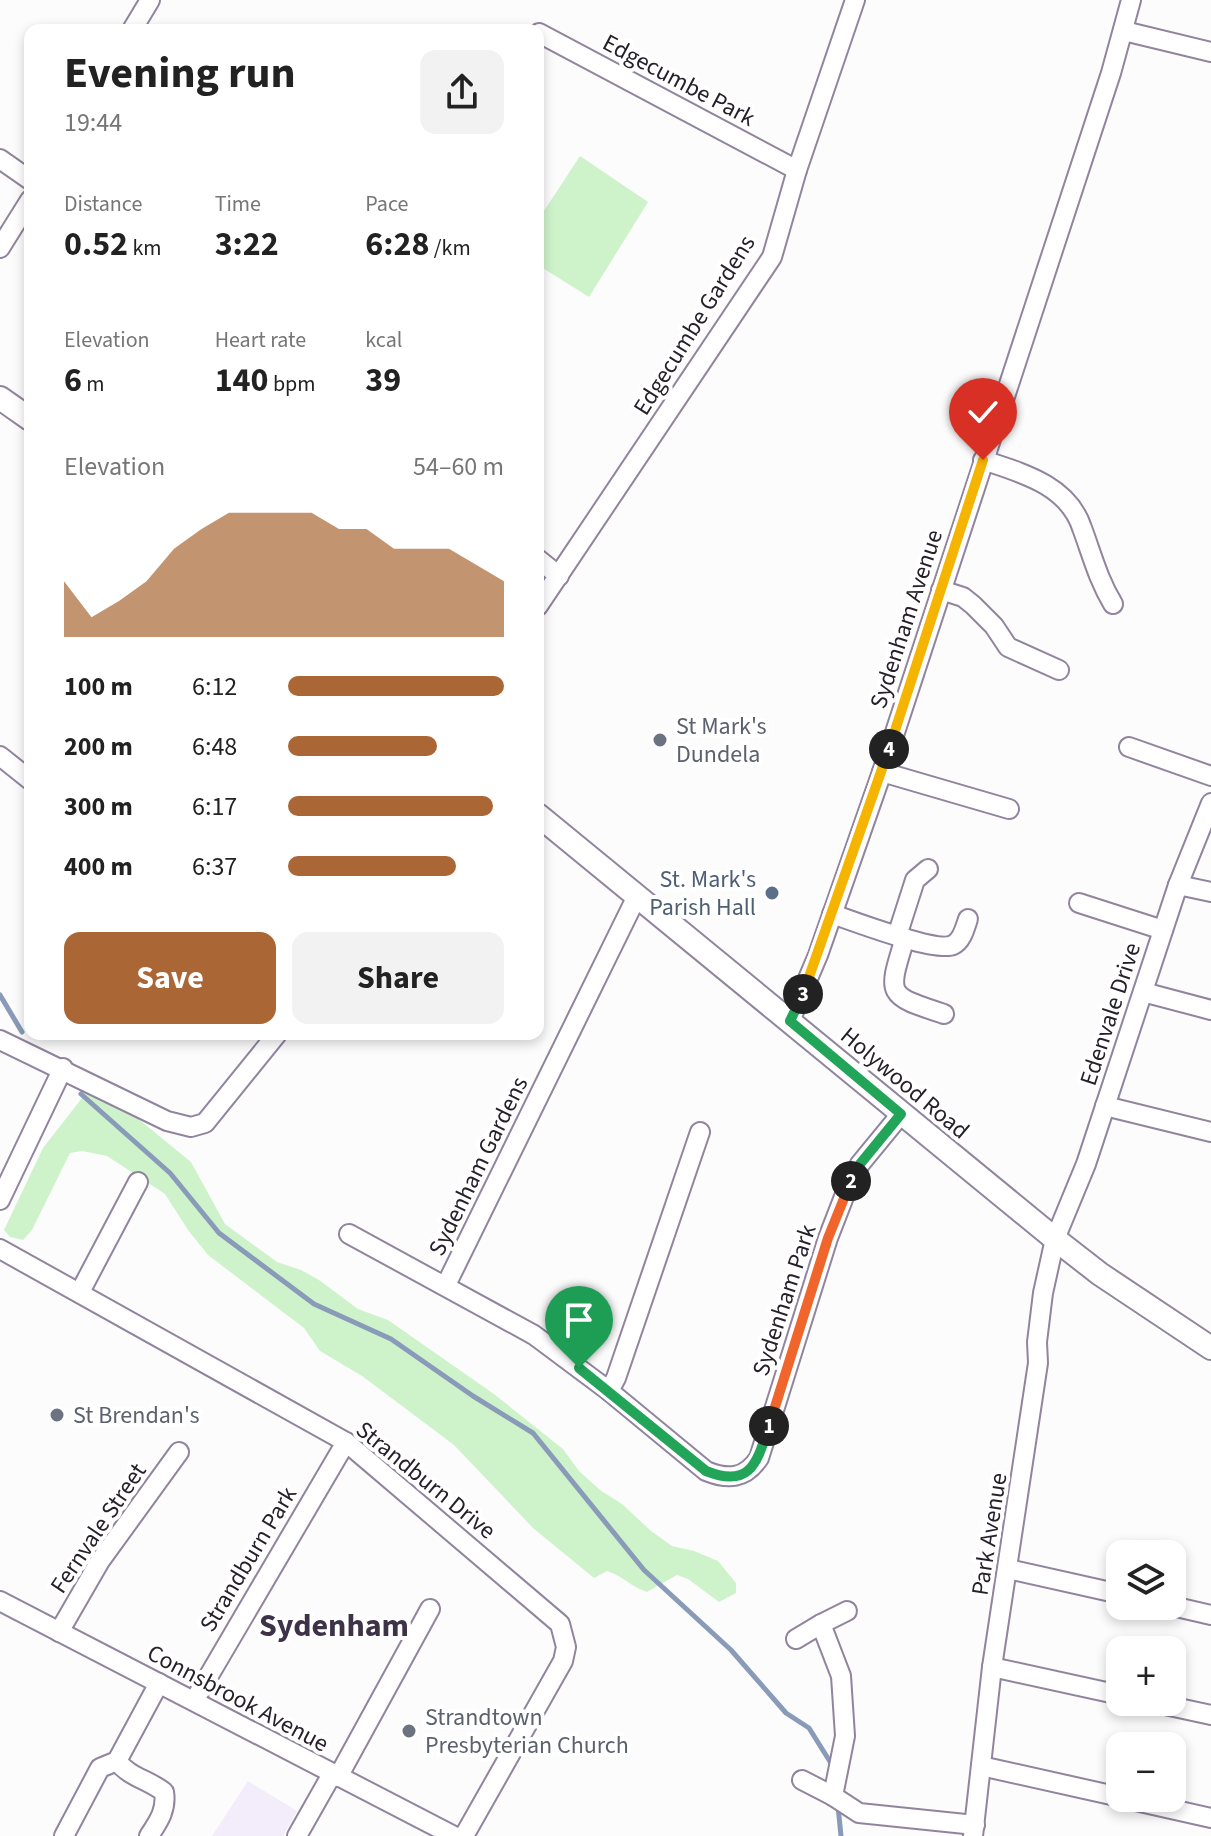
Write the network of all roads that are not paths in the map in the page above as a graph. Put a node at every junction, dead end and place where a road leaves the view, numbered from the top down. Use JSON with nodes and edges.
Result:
{"nodes":[{"id":1,"x":150,"y":0,"type":"edge"},
{"id":2,"x":855,"y":0,"type":"edge"},
{"id":3,"x":1131,"y":0,"type":"edge"},
{"id":4,"x":136,"y":24,"type":"edge"},
{"id":5,"x":1124,"y":31,"type":"junction"},
{"id":6,"x":544,"y":36,"type":"edge"},
{"id":7,"x":1211,"y":52,"type":"edge"},
{"id":8,"x":0,"y":159,"type":"edge"},
{"id":9,"x":797,"y":170,"type":"junction"},
{"id":10,"x":24,"y":176,"type":"edge"},
{"id":11,"x":24,"y":210,"type":"edge"},
{"id":12,"x":0,"y":248,"type":"edge"},
{"id":13,"x":0,"y":398,"type":"edge"},
{"id":14,"x":24,"y":415,"type":"edge"},
{"id":15,"x":983,"y":460,"type":"junction"},
{"id":16,"x":544,"y":564,"type":"edge"},
{"id":17,"x":559,"y":576,"type":"junction"},
{"id":18,"x":941,"y":590,"type":"junction"},
{"id":19,"x":544,"y":597,"type":"edge"},
{"id":20,"x":1113,"y":604,"type":"dead end"},
{"id":21,"x":1059,"y":670,"type":"dead end"},
{"id":22,"x":1129,"y":747,"type":"dead end"},
{"id":23,"x":0,"y":756,"type":"edge"},
{"id":24,"x":882,"y":772,"type":"junction"},
{"id":25,"x":24,"y":775,"type":"edge"},
{"id":26,"x":1211,"y":776,"type":"edge"},
{"id":27,"x":1211,"y":803,"type":"edge"},
{"id":28,"x":1009,"y":809,"type":"dead end"},
{"id":29,"x":544,"y":820,"type":"edge"},
{"id":30,"x":928,"y":869,"type":"dead end"},
{"id":31,"x":1178,"y":885,"type":"junction"},
{"id":32,"x":1211,"y":892,"type":"edge"},
{"id":33,"x":637,"y":896,"type":"junction"},
{"id":34,"x":1079,"y":903,"type":"dead end"},
{"id":35,"x":832,"y":914,"type":"junction"},
{"id":36,"x":968,"y":919,"type":"dead end"},
{"id":37,"x":1163,"y":930,"type":"junction"},
{"id":38,"x":901,"y":937,"type":"junction"},
{"id":39,"x":1143,"y":992,"type":"junction"},
{"id":40,"x":1211,"y":1010,"type":"edge"},
{"id":41,"x":944,"y":1014,"type":"dead end"},
{"id":42,"x":790,"y":1021,"type":"junction"},
{"id":43,"x":0,"y":1040,"type":"edge"},
{"id":44,"x":272,"y":1040,"type":"edge"},
{"id":45,"x":63,"y":1068,"type":"junction"},
{"id":46,"x":1105,"y":1106,"type":"junction"},
{"id":47,"x":901,"y":1114,"type":"junction"},
{"id":48,"x":700,"y":1132,"type":"dead end"},
{"id":49,"x":1211,"y":1132,"type":"edge"},
{"id":50,"x":138,"y":1182,"type":"dead end"},
{"id":51,"x":0,"y":1200,"type":"edge"},
{"id":52,"x":349,"y":1234,"type":"dead end"},
{"id":53,"x":1055,"y":1239,"type":"junction"},
{"id":54,"x":0,"y":1249,"type":"edge"},
{"id":55,"x":446,"y":1285,"type":"junction"},
{"id":56,"x":80,"y":1292,"type":"junction"},
{"id":57,"x":1211,"y":1348,"type":"edge"},
{"id":58,"x":609,"y":1391,"type":"junction"},
{"id":59,"x":346,"y":1442,"type":"junction"},
{"id":60,"x":179,"y":1452,"type":"dead end"},
{"id":61,"x":1008,"y":1569,"type":"junction"},
{"id":62,"x":1106,"y":1591,"type":"edge"},
{"id":63,"x":0,"y":1601,"type":"edge"},
{"id":64,"x":430,"y":1609,"type":"dead end"},
{"id":65,"x":1186,"y":1609,"type":"edge"},
{"id":66,"x":847,"y":1611,"type":"dead end"},
{"id":67,"x":1211,"y":1615,"type":"edge"},
{"id":68,"x":821,"y":1624,"type":"junction"},
{"id":69,"x":59,"y":1632,"type":"junction"},
{"id":70,"x":796,"y":1639,"type":"dead end"},
{"id":71,"x":992,"y":1667,"type":"junction"},
{"id":72,"x":159,"y":1683,"type":"junction"},
{"id":73,"x":1106,"y":1692,"type":"edge"},
{"id":74,"x":194,"y":1701,"type":"junction"},
{"id":75,"x":1186,"y":1710,"type":"edge"},
{"id":76,"x":1211,"y":1715,"type":"edge"},
{"id":77,"x":117,"y":1761,"type":"junction"},
{"id":78,"x":981,"y":1766,"type":"junction"},
{"id":79,"x":335,"y":1775,"type":"junction"},
{"id":80,"x":802,"y":1780,"type":"dead end"},
{"id":81,"x":1106,"y":1795,"type":"edge"},
{"id":82,"x":833,"y":1796,"type":"junction"},
{"id":83,"x":1184,"y":1812,"type":"edge"},
{"id":84,"x":1211,"y":1818,"type":"edge"},
{"id":85,"x":974,"y":1830,"type":"edge"},
{"id":86,"x":64,"y":1836,"type":"edge"},
{"id":87,"x":149,"y":1836,"type":"edge"},
{"id":88,"x":297,"y":1836,"type":"edge"},
{"id":89,"x":454,"y":1836,"type":"edge"},
{"id":90,"x":464,"y":1836,"type":"edge"}],
"edges":[{"from":1,"to":4,"type":"street"},
{"from":2,"to":9,"type":"street","name":"Edgecumbe Gardens"},
{"from":3,"to":5,"type":"street","name":"Sydenham Avenue"},
{"from":5,"to":7,"type":"street"},
{"from":5,"to":15,"type":"street","name":"Sydenham Avenue"},
{"from":6,"to":9,"type":"street","name":"Edgecumbe Park"},
{"from":8,"to":10,"type":"street"},
{"from":9,"to":17,"type":"street","name":"Edgecumbe Gardens"},
{"from":11,"to":12,"type":"street"},
{"from":13,"to":14,"type":"main road"},
{"from":15,"to":18,"type":"street","name":"Sydenham Avenue"},
{"from":15,"to":20,"type":"street"},
{"from":16,"to":17,"type":"street"},
{"from":17,"to":19,"type":"street","name":"Edgecumbe Gardens"},
{"from":18,"to":21,"type":"street"},
{"from":18,"to":24,"type":"street","name":"Sydenham Avenue"},
{"from":22,"to":26,"type":"street"},
{"from":23,"to":25,"type":"street"},
{"from":24,"to":28,"type":"street"},
{"from":24,"to":35,"type":"street","name":"Sydenham Avenue"},
{"from":27,"to":31,"type":"street","name":"Edenvale Drive"},
{"from":29,"to":33,"type":"main road","name":"Holywood Road"},
{"from":30,"to":38,"type":"street"},
{"from":31,"to":32,"type":"street"},
{"from":31,"to":37,"type":"street","name":"Edenvale Drive"},
{"from":33,"to":42,"type":"main road","name":"Holywood Road"},
{"from":33,"to":55,"type":"street","name":"Sydenham Gardens"},
{"from":34,"to":37,"type":"street"},
{"from":35,"to":38,"type":"street"},
{"from":35,"to":42,"type":"street","name":"Sydenham Avenue"},
{"from":36,"to":38,"type":"street"},
{"from":37,"to":39,"type":"street","name":"Edenvale Drive"},
{"from":38,"to":41,"type":"street"},
{"from":39,"to":40,"type":"street"},
{"from":39,"to":46,"type":"street","name":"Edenvale Drive"},
{"from":42,"to":47,"type":"main road","name":"Holywood Road"},
{"from":43,"to":45,"type":"street"},
{"from":44,"to":45,"type":"street"},
{"from":45,"to":51,"type":"street"},
{"from":46,"to":49,"type":"street"},
{"from":46,"to":53,"type":"street","name":"Edenvale Drive"},
{"from":47,"to":53,"type":"main road","name":"Holywood Road"},
{"from":47,"to":58,"type":"street","name":"Sydenham Park"},
{"from":48,"to":58,"type":"street"},
{"from":50,"to":56,"type":"street"},
{"from":52,"to":55,"type":"street","name":"Sydenham Park"},
{"from":53,"to":57,"type":"main road","name":"Holywood Road"},
{"from":53,"to":61,"type":"street","name":"Park Avenue"},
{"from":54,"to":56,"type":"street","name":"Strandburn Drive"},
{"from":55,"to":58,"type":"street","name":"Sydenham Park"},
{"from":56,"to":59,"type":"street","name":"Strandburn Drive"},
{"from":59,"to":74,"type":"street","name":"Strandburn Park"},
{"from":59,"to":90,"type":"street","name":"Strandburn Drive"},
{"from":60,"to":69,"type":"street","name":"Fernvale Street"},
{"from":61,"to":62,"type":"street"},
{"from":61,"to":71,"type":"street","name":"Park Avenue"},
{"from":63,"to":69,"type":"street","name":"Connsbrook Avenue"},
{"from":64,"to":79,"type":"street"},
{"from":65,"to":67,"type":"street"},
{"from":66,"to":68,"type":"street"},
{"from":68,"to":70,"type":"street"},
{"from":68,"to":82,"type":"street"},
{"from":69,"to":72,"type":"street","name":"Connsbrook Avenue"},
{"from":71,"to":73,"type":"street"},
{"from":71,"to":78,"type":"street","name":"Park Avenue"},
{"from":72,"to":74,"type":"street","name":"Connsbrook Avenue"},
{"from":72,"to":77,"type":"street"},
{"from":74,"to":79,"type":"street","name":"Connsbrook Avenue"},
{"from":75,"to":76,"type":"street"},
{"from":77,"to":86,"type":"street"},
{"from":77,"to":87,"type":"street"},
{"from":78,"to":81,"type":"street"},
{"from":78,"to":85,"type":"street","name":"Park Avenue"},
{"from":79,"to":88,"type":"street"},
{"from":79,"to":89,"type":"street","name":"Connsbrook Avenue"},
{"from":80,"to":82,"type":"street"},
{"from":82,"to":85,"type":"street"},
{"from":83,"to":84,"type":"street"}]}
